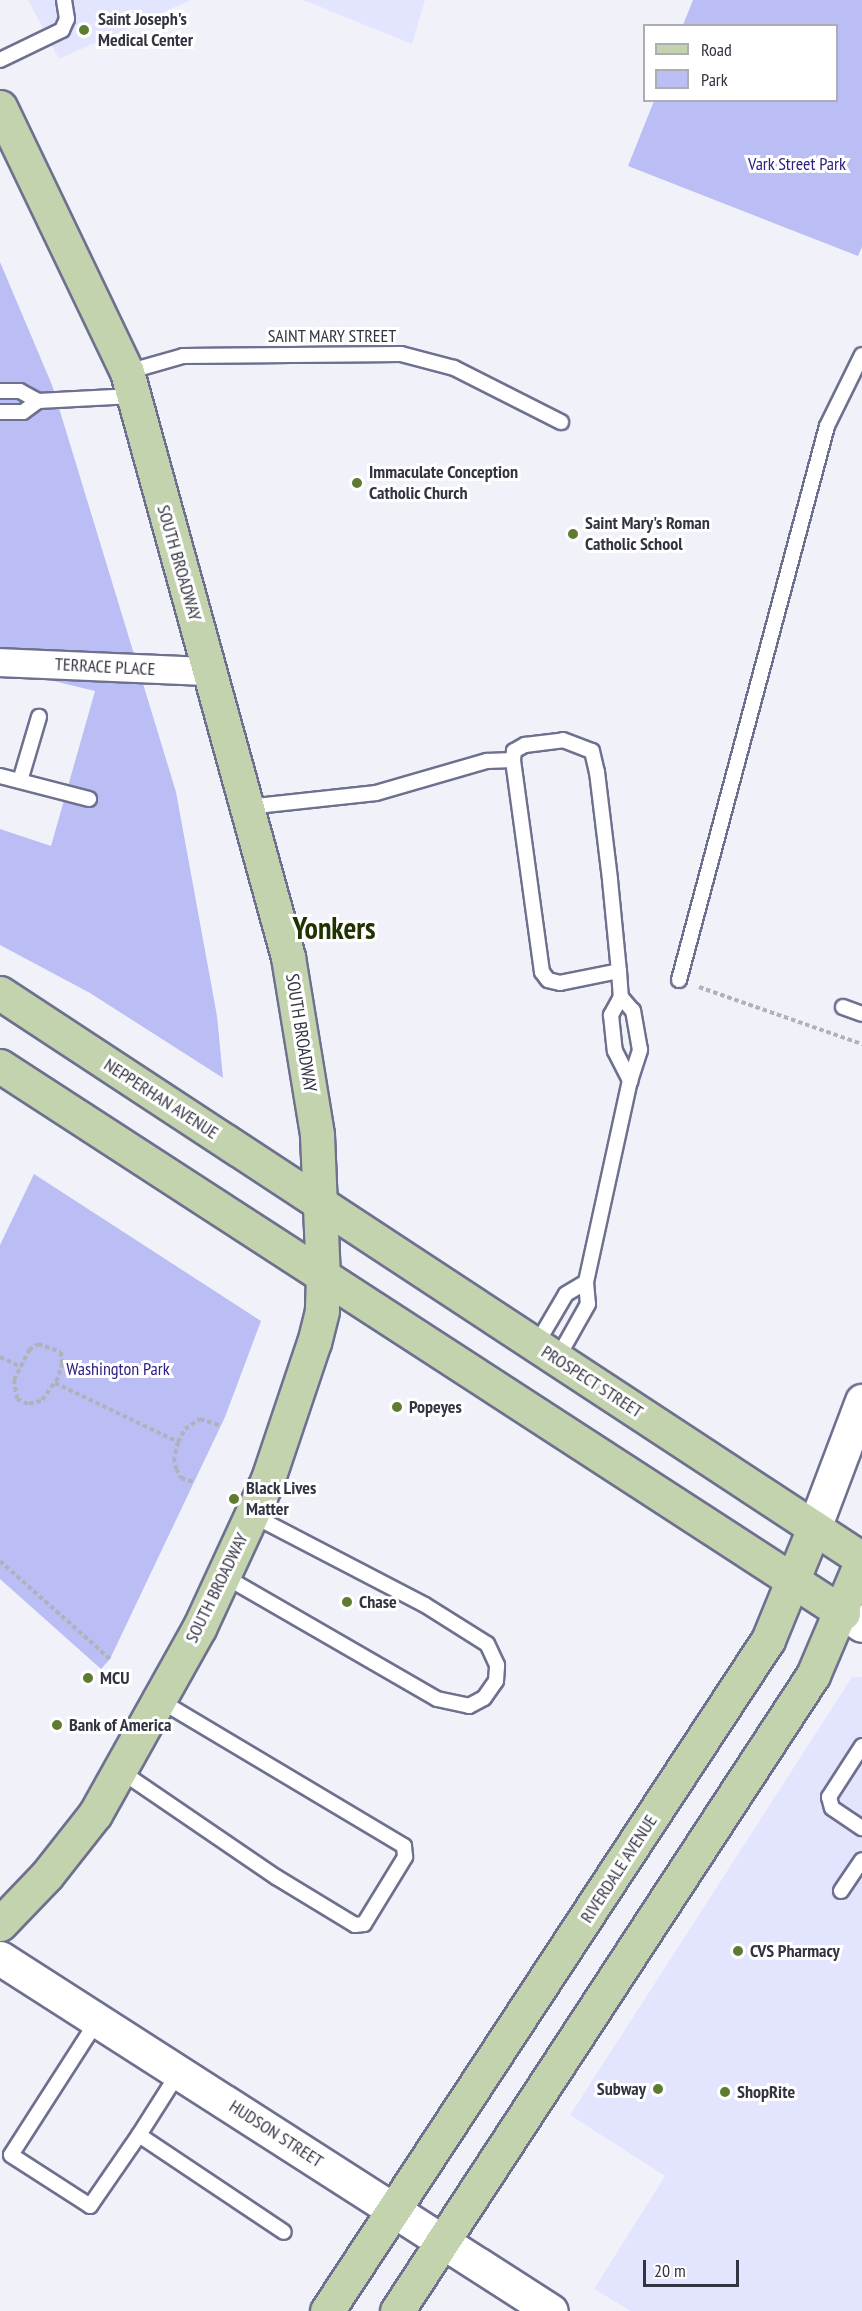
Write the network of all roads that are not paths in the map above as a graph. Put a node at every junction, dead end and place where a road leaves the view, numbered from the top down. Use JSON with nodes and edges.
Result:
{"nodes":[{"id":1,"x":64,"y":0,"type":"edge"},
{"id":2,"x":0,"y":60,"type":"edge"},
{"id":3,"x":0,"y":107,"type":"edge"},
{"id":4,"x":9,"y":146,"type":"edge"},
{"id":5,"x":862,"y":355,"type":"edge"},
{"id":6,"x":130,"y":384,"type":"junction"},
{"id":7,"x":0,"y":391,"type":"edge"},
{"id":8,"x":38,"y":401,"type":"junction"},
{"id":9,"x":0,"y":412,"type":"edge"},
{"id":10,"x":561,"y":422,"type":"dead end"},
{"id":11,"x":0,"y":662,"type":"edge"},
{"id":12,"x":209,"y":672,"type":"junction"},
{"id":13,"x":39,"y":717,"type":"dead end"},
{"id":14,"x":513,"y":760,"type":"junction"},
{"id":15,"x":0,"y":776,"type":"edge"},
{"id":16,"x":20,"y":781,"type":"junction"},
{"id":17,"x":89,"y":799,"type":"dead end"},
{"id":18,"x":247,"y":807,"type":"junction"},
{"id":19,"x":619,"y":971,"type":"junction"},
{"id":20,"x":679,"y":980,"type":"road end"},
{"id":21,"x":0,"y":993,"type":"edge"},
{"id":22,"x":621,"y":997,"type":"junction"},
{"id":23,"x":843,"y":1007,"type":"dead end"},
{"id":24,"x":862,"y":1014,"type":"edge"},
{"id":25,"x":0,"y":1066,"type":"edge"},
{"id":26,"x":630,"y":1081,"type":"junction"},
{"id":27,"x":322,"y":1205,"type":"junction"},
{"id":28,"x":323,"y":1277,"type":"junction"},
{"id":29,"x":586,"y":1282,"type":"junction"},
{"id":30,"x":546,"y":1352,"type":"junction"},
{"id":31,"x":862,"y":1401,"type":"edge"},
{"id":32,"x":252,"y":1515,"type":"junction"},
{"id":33,"x":814,"y":1528,"type":"junction"},
{"id":34,"x":862,"y":1560,"type":"edge"},
{"id":35,"x":224,"y":1576,"type":"junction"},
{"id":36,"x":794,"y":1581,"type":"junction"},
{"id":37,"x":852,"y":1619,"type":"edge"},
{"id":38,"x":159,"y":1700,"type":"junction"},
{"id":39,"x":862,"y":1746,"type":"edge"},
{"id":40,"x":119,"y":1770,"type":"junction"},
{"id":41,"x":862,"y":1828,"type":"edge"},
{"id":42,"x":862,"y":1860,"type":"edge"},
{"id":43,"x":841,"y":1891,"type":"dead end"},
{"id":44,"x":0,"y":1924,"type":"edge"},
{"id":45,"x":0,"y":1958,"type":"edge"},
{"id":46,"x":98,"y":2020,"type":"junction"},
{"id":47,"x":179,"y":2072,"type":"junction"},
{"id":48,"x":139,"y":2135,"type":"junction"},
{"id":49,"x":394,"y":2209,"type":"junction"},
{"id":50,"x":284,"y":2232,"type":"dead end"},
{"id":51,"x":443,"y":2241,"type":"junction"},
{"id":52,"x":327,"y":2311,"type":"edge"},
{"id":53,"x":397,"y":2311,"type":"edge"},
{"id":54,"x":551,"y":2311,"type":"edge"}],
"edges":[{"from":1,"to":2,"type":"lane"},
{"from":3,"to":4,"type":"main road","name":"SOUTH BROADWAY"},
{"from":4,"to":6,"type":"main road","name":"SOUTH BROADWAY"},
{"from":5,"to":20,"type":"lane"},
{"from":6,"to":8,"type":"lane","name":"SAINT MARY STREET"},
{"from":6,"to":10,"type":"lane","name":"SAINT MARY STREET"},
{"from":6,"to":12,"type":"main road","name":"SOUTH BROADWAY"},
{"from":7,"to":8,"type":"lane"},
{"from":8,"to":9,"type":"lane"},
{"from":11,"to":12,"type":"street","name":"TERRACE PLACE"},
{"from":12,"to":18,"type":"main road","name":"SOUTH BROADWAY"},
{"from":13,"to":16,"type":"lane"},
{"from":14,"to":18,"type":"lane"},
{"from":14,"to":19,"type":"lane"},
{"from":14,"to":19,"type":"lane"},
{"from":15,"to":16,"type":"lane"},
{"from":16,"to":17,"type":"lane"},
{"from":18,"to":27,"type":"main road","name":"SOUTH BROADWAY"},
{"from":19,"to":22,"type":"lane"},
{"from":21,"to":27,"type":"main road","name":"NEPPERHAN AVENUE"},
{"from":22,"to":26,"type":"lane"},
{"from":22,"to":26,"type":"lane"},
{"from":23,"to":24,"type":"lane"},
{"from":25,"to":28,"type":"main road"},
{"from":26,"to":29,"type":"lane"},
{"from":27,"to":28,"type":"main road","name":"SOUTH BROADWAY"},
{"from":27,"to":30,"type":"main road","name":"PROSPECT STREET"},
{"from":28,"to":32,"type":"main road","name":"SOUTH BROADWAY"},
{"from":28,"to":36,"type":"main road"},
{"from":29,"to":30,"type":"lane"},
{"from":29,"to":30,"type":"lane"},
{"from":30,"to":33,"type":"main road","name":"PROSPECT STREET"},
{"from":31,"to":33,"type":"street","name":"RIVERDALE AVENUE"},
{"from":32,"to":35,"type":"main road","name":"SOUTH BROADWAY"},
{"from":32,"to":35,"type":"lane"},
{"from":33,"to":34,"type":"main road","name":"PROSPECT STREET"},
{"from":33,"to":36,"type":"main road","name":"RIVERDALE AVENUE"},
{"from":34,"to":37,"type":"main road"},
{"from":35,"to":38,"type":"main road","name":"SOUTH BROADWAY"},
{"from":36,"to":37,"type":"main road"},
{"from":36,"to":49,"type":"main road","name":"RIVERDALE AVENUE"},
{"from":37,"to":51,"type":"main road"},
{"from":38,"to":40,"type":"main road","name":"SOUTH BROADWAY"},
{"from":38,"to":40,"type":"lane"},
{"from":39,"to":41,"type":"lane"},
{"from":40,"to":44,"type":"main road","name":"SOUTH BROADWAY"},
{"from":42,"to":43,"type":"lane"},
{"from":45,"to":46,"type":"street","name":"HUDSON STREET"},
{"from":46,"to":47,"type":"street","name":"HUDSON STREET"},
{"from":46,"to":48,"type":"lane"},
{"from":47,"to":48,"type":"lane"},
{"from":47,"to":49,"type":"street","name":"HUDSON STREET"},
{"from":48,"to":50,"type":"lane"},
{"from":49,"to":51,"type":"street","name":"HUDSON STREET"},
{"from":49,"to":52,"type":"main road","name":"RIVERDALE AVENUE"},
{"from":51,"to":53,"type":"main road"},
{"from":51,"to":54,"type":"street","name":"HUDSON STREET"}]}
